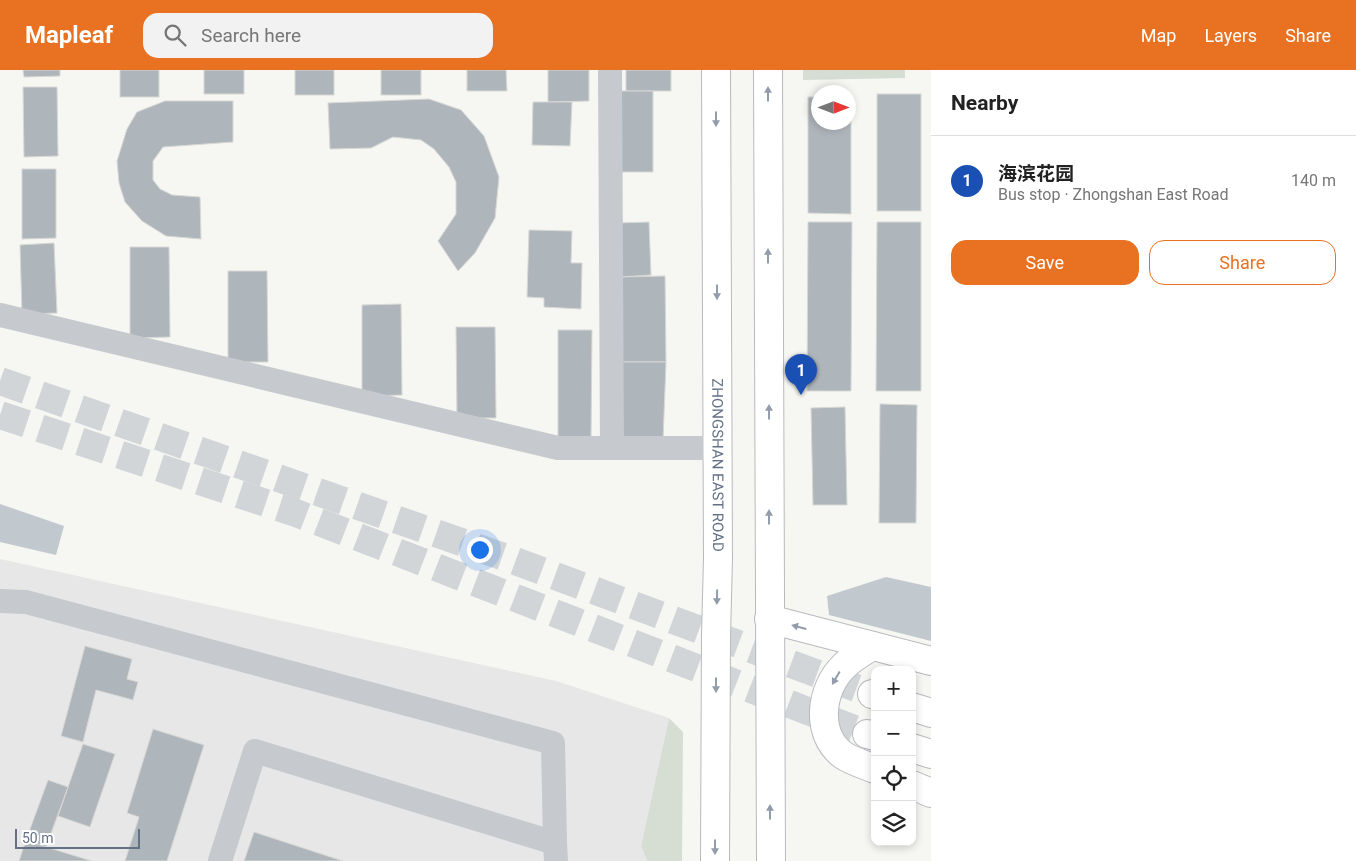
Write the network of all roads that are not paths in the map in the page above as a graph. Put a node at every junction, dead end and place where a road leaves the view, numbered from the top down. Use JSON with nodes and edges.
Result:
{"nodes":[{"id":1,"x":610,"y":70,"type":"edge"},
{"id":2,"x":716,"y":70,"type":"edge"},
{"id":3,"x":768,"y":70,"type":"edge"},
{"id":4,"x":0,"y":315,"type":"edge"},
{"id":5,"x":612,"y":448,"type":"junction"},
{"id":6,"x":718,"y":448,"type":"junction"},
{"id":7,"x":0,"y":601,"type":"edge"},
{"id":8,"x":770,"y":619,"type":"junction"},
{"id":9,"x":872,"y":646,"type":"junction"},
{"id":10,"x":931,"y":661,"type":"edge"},
{"id":11,"x":916,"y":708,"type":"edge"},
{"id":12,"x":931,"y":713,"type":"edge"},
{"id":13,"x":916,"y":749,"type":"edge"},
{"id":14,"x":931,"y":754,"type":"edge"},
{"id":15,"x":871,"y":767,"type":"edge"},
{"id":16,"x":916,"y":787,"type":"edge"},
{"id":17,"x":931,"y":793,"type":"edge"},
{"id":18,"x":556,"y":852,"type":"edge"},
{"id":19,"x":220,"y":861,"type":"edge"},
{"id":20,"x":715,"y":861,"type":"edge"},
{"id":21,"x":770,"y":861,"type":"edge"}],
"edges":[{"from":1,"to":5,"type":"street"},
{"from":2,"to":6,"type":"main road","name":"ZHONGSHAN EAST ROAD","one_way":true},
{"from":8,"to":3,"type":"main road","one_way":true},
{"from":4,"to":5,"type":"street"},
{"from":5,"to":6,"type":"street"},
{"from":6,"to":20,"type":"main road","name":"ZHONGSHAN EAST ROAD","one_way":true,"bridge":true},
{"from":7,"to":18,"type":"street"},
{"from":9,"to":8,"type":"main road","one_way":true},
{"from":21,"to":8,"type":"main road","one_way":true},
{"from":9,"to":10,"type":"main road"},
{"from":9,"to":15,"type":"main road","one_way":true},
{"from":11,"to":12,"type":"main road"},
{"from":13,"to":14,"type":"main road"},
{"from":16,"to":17,"type":"main road"},
{"from":18,"to":19,"type":"street"}]}
